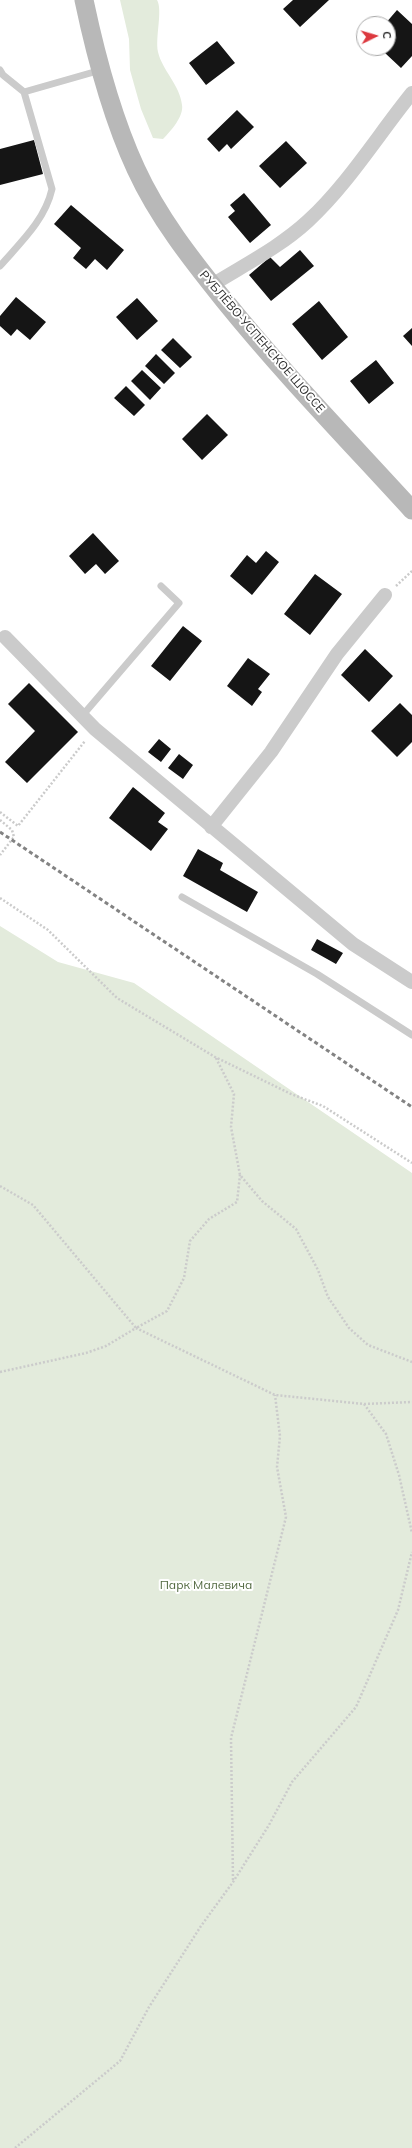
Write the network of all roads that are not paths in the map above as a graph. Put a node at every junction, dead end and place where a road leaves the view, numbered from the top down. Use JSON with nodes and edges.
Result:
{"nodes":[{"id":1,"x":84,"y":0,"type":"edge"},
{"id":2,"x":0,"y":70,"type":"edge"},
{"id":3,"x":101,"y":70,"type":"junction"},
{"id":4,"x":24,"y":92,"type":"junction"},
{"id":5,"x":412,"y":93,"type":"edge"},
{"id":6,"x":0,"y":266,"type":"edge"},
{"id":7,"x":212,"y":285,"type":"junction"},
{"id":8,"x":412,"y":510,"type":"edge"},
{"id":9,"x":161,"y":586,"type":"dead end"},
{"id":10,"x":385,"y":595,"type":"road end"},
{"id":11,"x":5,"y":637,"type":"dead end"},
{"id":12,"x":82,"y":716,"type":"junction"},
{"id":13,"x":211,"y":827,"type":"junction"},
{"id":14,"x":182,"y":897,"type":"dead end"},
{"id":15,"x":412,"y":982,"type":"edge"},
{"id":16,"x":412,"y":1035,"type":"edge"}],
"edges":[{"from":1,"to":3,"type":"main road","name":"РУБЛЁВО-УСПЕНСКОЕ ШОССЕ"},
{"from":2,"to":4,"type":"lane"},
{"from":3,"to":4,"type":"lane"},
{"from":3,"to":7,"type":"main road","name":"РУБЛЁВО-УСПЕНСКОЕ ШОССЕ"},
{"from":4,"to":6,"type":"lane"},
{"from":5,"to":7,"type":"street"},
{"from":7,"to":8,"type":"main road","name":"РУБЛЁВО-УСПЕНСКОЕ ШОССЕ"},
{"from":9,"to":12,"type":"lane"},
{"from":10,"to":13,"type":"street"},
{"from":11,"to":12,"type":"street"},
{"from":12,"to":13,"type":"street"},
{"from":13,"to":15,"type":"street"},
{"from":14,"to":16,"type":"lane"}]}
